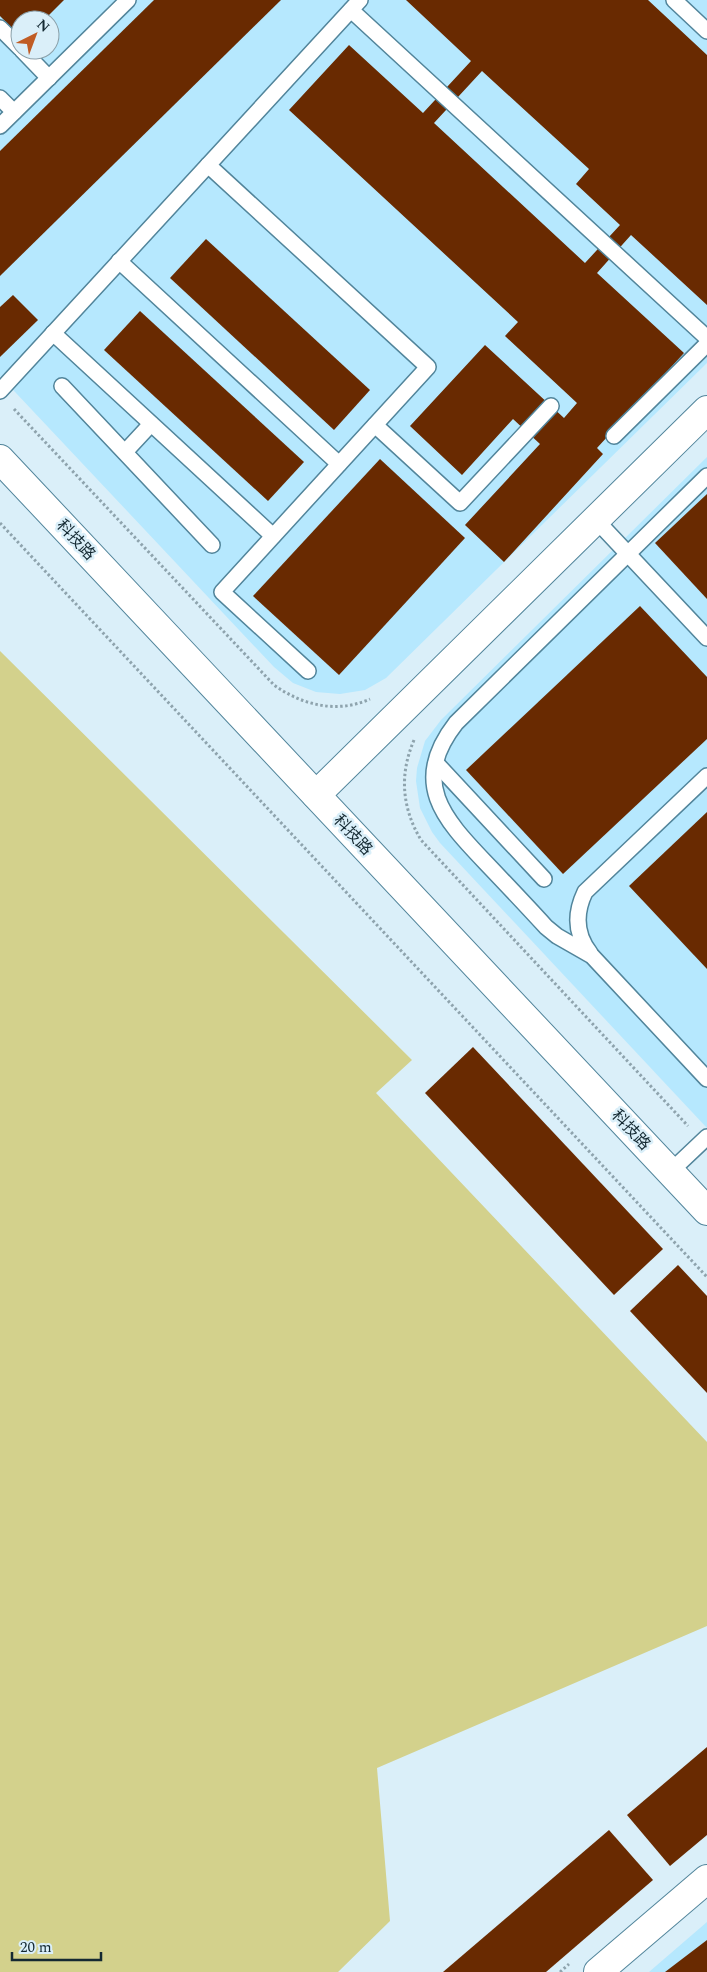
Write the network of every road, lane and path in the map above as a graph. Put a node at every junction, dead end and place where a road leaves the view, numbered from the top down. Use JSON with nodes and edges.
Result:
{"nodes":[{"id":1,"x":128,"y":0,"type":"edge"},
{"id":2,"x":674,"y":0,"type":"edge"},
{"id":3,"x":355,"y":5,"type":"edge"},
{"id":4,"x":0,"y":28,"type":"edge"},
{"id":5,"x":707,"y":31,"type":"edge"},
{"id":6,"x":10,"y":38,"type":"edge"},
{"id":7,"x":32,"y":60,"type":"edge"},
{"id":8,"x":49,"y":78,"type":"junction"},
{"id":9,"x":0,"y":98,"type":"edge"},
{"id":10,"x":14,"y":112,"type":"junction"},
{"id":11,"x":0,"y":126,"type":"edge"},
{"id":12,"x":208,"y":165,"type":"junction"},
{"id":13,"x":119,"y":261,"type":"junction"},
{"id":14,"x":53,"y":333,"type":"junction"},
{"id":15,"x":707,"y":338,"type":"edge"},
{"id":16,"x":707,"y":344,"type":"edge"},
{"id":17,"x":62,"y":386,"type":"dead end"},
{"id":18,"x":4,"y":396,"type":"edge"},
{"id":19,"x":551,"y":406,"type":"dead end"},
{"id":20,"x":707,"y":410,"type":"edge"},
{"id":21,"x":151,"y":424,"type":"junction"},
{"id":22,"x":375,"y":424,"type":"junction"},
{"id":23,"x":614,"y":436,"type":"dead end"},
{"id":24,"x":125,"y":452,"type":"junction"},
{"id":25,"x":0,"y":459,"type":"edge"},
{"id":26,"x":339,"y":464,"type":"junction"},
{"id":27,"x":707,"y":476,"type":"edge"},
{"id":28,"x":596,"y":520,"type":"junction"},
{"id":29,"x":0,"y":524,"type":"edge"},
{"id":30,"x":273,"y":536,"type":"junction"},
{"id":31,"x":212,"y":544,"type":"dead end"},
{"id":32,"x":628,"y":554,"type":"junction"},
{"id":33,"x":707,"y":638,"type":"edge"},
{"id":34,"x":308,"y":671,"type":"dead end"},
{"id":35,"x":377,"y":696,"type":"dead end"},
{"id":36,"x":418,"y":734,"type":"dead end"},
{"id":37,"x":436,"y":764,"type":"junction"},
{"id":38,"x":707,"y":776,"type":"edge"},
{"id":39,"x":316,"y":795,"type":"junction"},
{"id":40,"x":544,"y":880,"type":"dead end"},
{"id":41,"x":592,"y":956,"type":"junction"},
{"id":42,"x":707,"y":1079,"type":"edge"},
{"id":43,"x":700,"y":1134,"type":"edge"},
{"id":44,"x":670,"y":1172,"type":"junction"},
{"id":45,"x":707,"y":1212,"type":"edge"},
{"id":46,"x":707,"y":1277,"type":"edge"},
{"id":47,"x":707,"y":1878,"type":"edge"},
{"id":48,"x":598,"y":1972,"type":"edge"}],
"edges":[{"from":1,"to":8,"type":"lane"},
{"from":2,"to":5,"type":"lane"},
{"from":3,"to":12,"type":"lane"},
{"from":3,"to":15,"type":"lane"},
{"from":4,"to":6,"type":"lane"},
{"from":7,"to":8,"type":"lane"},
{"from":8,"to":10,"type":"lane"},
{"from":9,"to":10,"type":"lane"},
{"from":10,"to":11,"type":"lane"},
{"from":12,"to":13,"type":"lane"},
{"from":12,"to":22,"type":"lane"},
{"from":13,"to":14,"type":"lane"},
{"from":13,"to":26,"type":"lane"},
{"from":14,"to":18,"type":"lane"},
{"from":14,"to":21,"type":"lane"},
{"from":16,"to":23,"type":"lane"},
{"from":17,"to":24,"type":"lane"},
{"from":18,"to":35,"type":"path"},
{"from":19,"to":22,"type":"lane"},
{"from":20,"to":28,"type":"street"},
{"from":21,"to":24,"type":"lane"},
{"from":21,"to":30,"type":"lane"},
{"from":22,"to":26,"type":"lane"},
{"from":24,"to":31,"type":"lane"},
{"from":25,"to":39,"type":"street","name":"科技路"},
{"from":26,"to":30,"type":"lane"},
{"from":27,"to":32,"type":"lane"},
{"from":28,"to":32,"type":"lane"},
{"from":28,"to":39,"type":"street"},
{"from":29,"to":46,"type":"path"},
{"from":30,"to":34,"type":"lane"},
{"from":32,"to":33,"type":"lane"},
{"from":32,"to":37,"type":"lane"},
{"from":36,"to":43,"type":"path"},
{"from":37,"to":40,"type":"lane"},
{"from":37,"to":41,"type":"lane"},
{"from":38,"to":41,"type":"lane"},
{"from":39,"to":44,"type":"street","name":"科技路"},
{"from":41,"to":42,"type":"lane"},
{"from":43,"to":44,"type":"lane"},
{"from":44,"to":45,"type":"street","name":"科技路"},
{"from":47,"to":48,"type":"street"}]}
